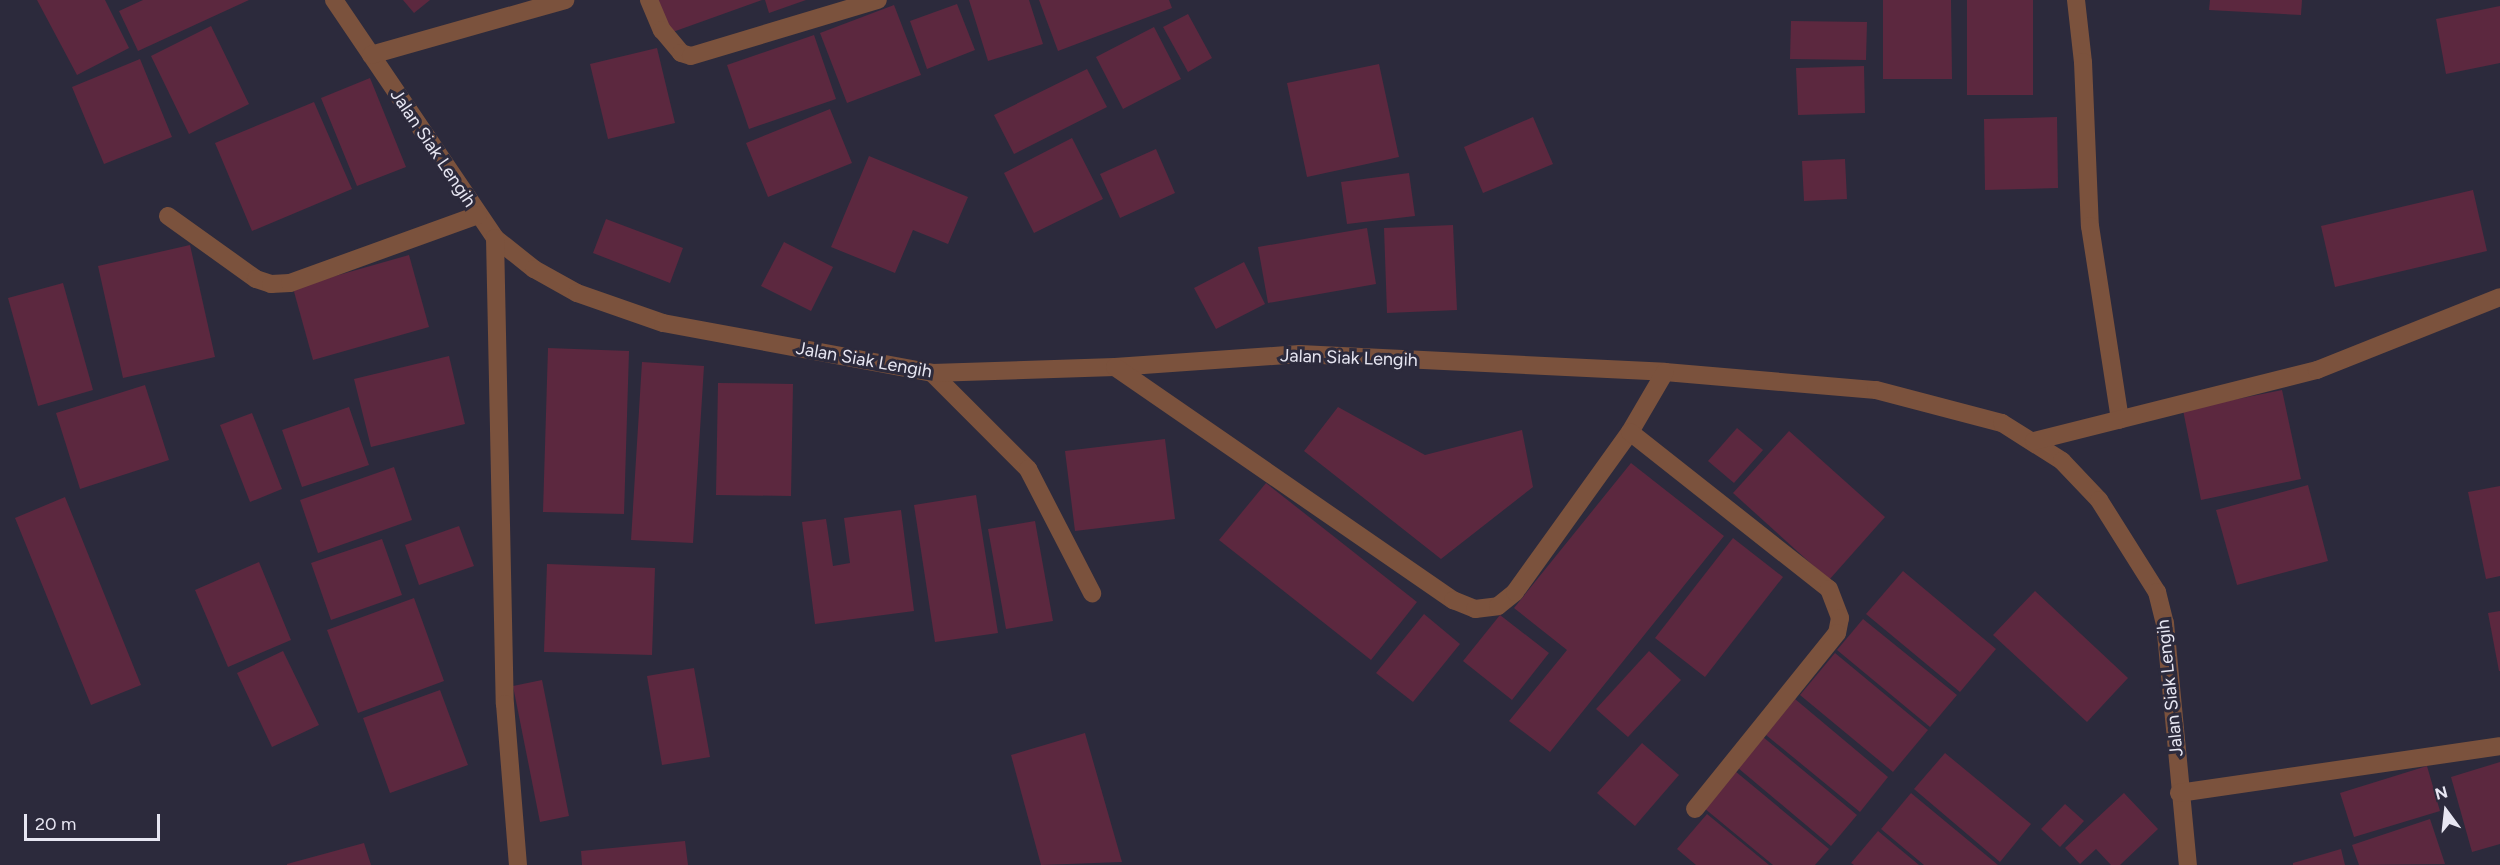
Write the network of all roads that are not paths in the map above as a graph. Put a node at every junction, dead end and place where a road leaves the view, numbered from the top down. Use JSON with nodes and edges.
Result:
{"nodes":[{"id":1,"x":334,"y":0,"type":"edge"},
{"id":2,"x":565,"y":0,"type":"edge"},
{"id":3,"x":649,"y":0,"type":"edge"},
{"id":4,"x":878,"y":0,"type":"edge"},
{"id":5,"x":2076,"y":0,"type":"edge"},
{"id":6,"x":371,"y":55,"type":"junction"},
{"id":7,"x":478,"y":215,"type":"junction"},
{"id":8,"x":168,"y":216,"type":"dead end"},
{"id":9,"x":495,"y":238,"type":"junction"},
{"id":10,"x":2500,"y":297,"type":"edge"},
{"id":11,"x":1115,"y":367,"type":"junction"},
{"id":12,"x":1665,"y":372,"type":"junction"},
{"id":13,"x":932,"y":373,"type":"junction"},
{"id":14,"x":2121,"y":420,"type":"junction"},
{"id":15,"x":1630,"y":432,"type":"junction"},
{"id":16,"x":2034,"y":441,"type":"junction"},
{"id":17,"x":1092,"y":593,"type":"dead end"},
{"id":18,"x":2500,"y":746,"type":"edge"},
{"id":19,"x":2180,"y":793,"type":"junction"},
{"id":20,"x":1695,"y":809,"type":"dead end"},
{"id":21,"x":518,"y":865,"type":"edge"},
{"id":22,"x":2188,"y":865,"type":"edge"}],
"edges":[{"from":1,"to":6,"type":"street","name":"Jalan Siak Lengih"},
{"from":2,"to":6,"type":"street"},
{"from":3,"to":4,"type":"street"},
{"from":5,"to":14,"type":"street"},
{"from":6,"to":7,"type":"street","name":"Jalan Siak Lengih"},
{"from":7,"to":8,"type":"street"},
{"from":7,"to":9,"type":"street","name":"Jalan Siak Lengih"},
{"from":9,"to":13,"type":"street","name":"Jalan Siak Lengih"},
{"from":9,"to":21,"type":"street"},
{"from":10,"to":14,"type":"street"},
{"from":11,"to":12,"type":"street","name":"Jalan Siak Lengih"},
{"from":11,"to":13,"type":"street","name":"Jalan Siak Lengih"},
{"from":11,"to":15,"type":"street"},
{"from":12,"to":15,"type":"street"},
{"from":12,"to":16,"type":"street","name":"Jalan Siak Lengih"},
{"from":13,"to":17,"type":"street"},
{"from":14,"to":16,"type":"street"},
{"from":15,"to":20,"type":"street"},
{"from":16,"to":19,"type":"street","name":"Jalan Siak Lengih"},
{"from":18,"to":19,"type":"street"},
{"from":19,"to":22,"type":"street","name":"Jalan Siak Lengih"}]}
